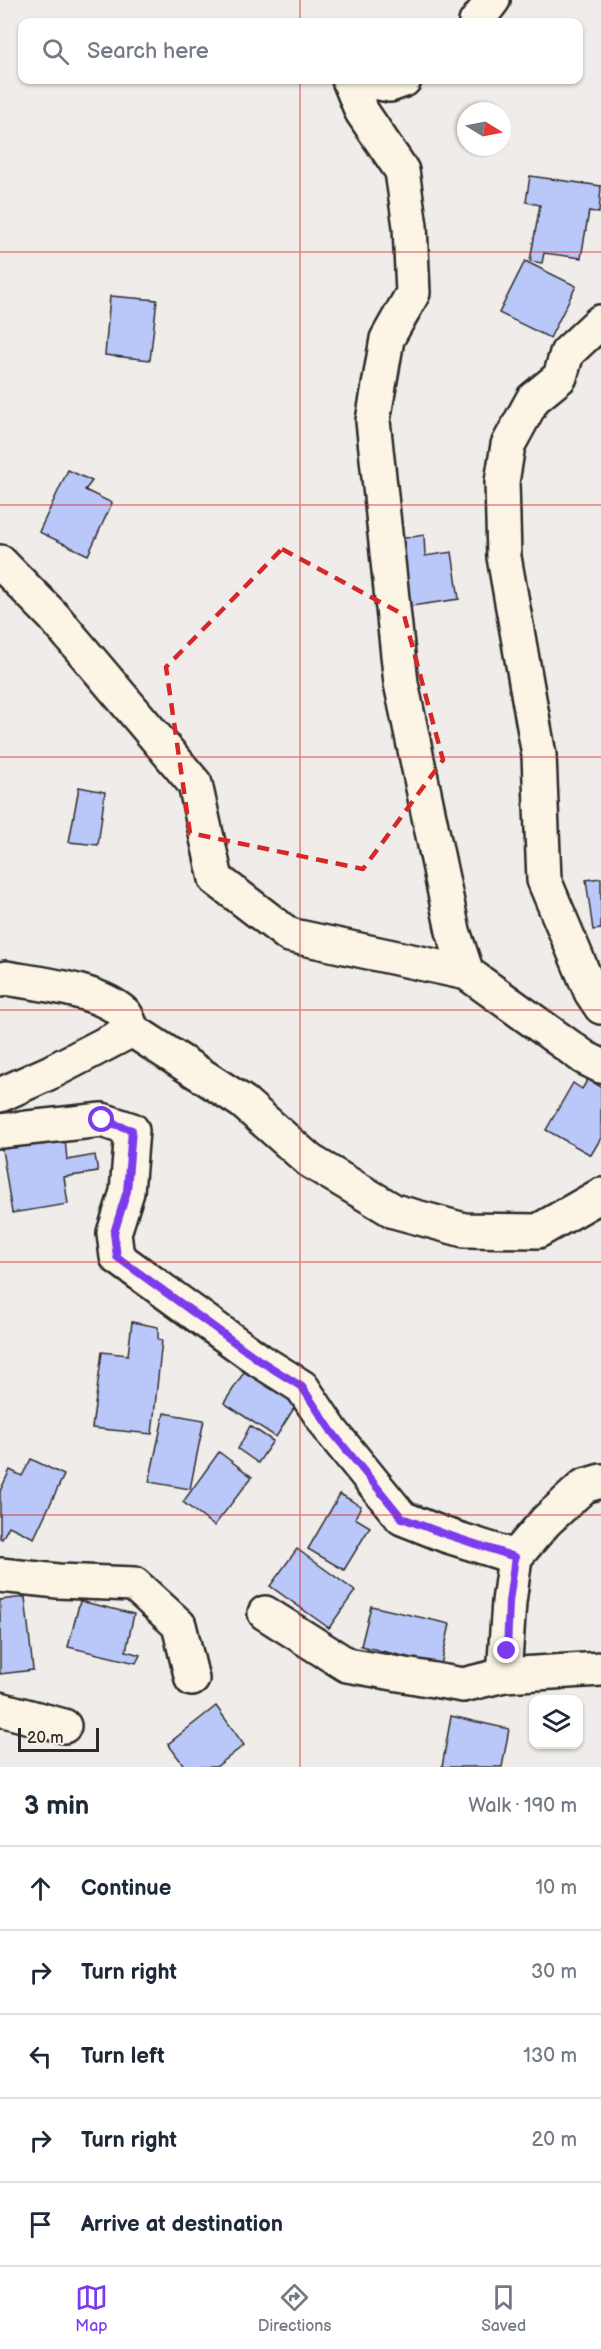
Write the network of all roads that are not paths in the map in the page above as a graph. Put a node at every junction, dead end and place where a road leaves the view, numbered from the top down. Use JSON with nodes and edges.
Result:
{"nodes":[{"id":1,"x":493,"y":0,"type":"edge"},
{"id":2,"x":479,"y":18,"type":"edge"},
{"id":3,"x":351,"y":84,"type":"edge"},
{"id":4,"x":600,"y":322,"type":"edge"},
{"id":5,"x":0,"y":562,"type":"edge"},
{"id":6,"x":467,"y":973,"type":"junction"},
{"id":7,"x":0,"y":980,"type":"edge"},
{"id":8,"x":601,"y":1007,"type":"edge"},
{"id":9,"x":132,"y":1030,"type":"junction"},
{"id":10,"x":601,"y":1066,"type":"edge"},
{"id":11,"x":0,"y":1095,"type":"edge"},
{"id":12,"x":0,"y":1131,"type":"edge"},
{"id":13,"x":601,"y":1195,"type":"edge"},
{"id":14,"x":601,"y":1481,"type":"edge"},
{"id":15,"x":515,"y":1557,"type":"junction"},
{"id":16,"x":0,"y":1575,"type":"edge"},
{"id":17,"x":265,"y":1613,"type":"dead end"},
{"id":18,"x":601,"y":1670,"type":"edge"},
{"id":19,"x":504,"y":1675,"type":"junction"},
{"id":20,"x":192,"y":1679,"type":"dead end"},
{"id":21,"x":0,"y":1709,"type":"edge"},
{"id":22,"x":64,"y":1726,"type":"dead end"}],
"edges":[{"from":1,"to":2,"type":"street"},
{"from":3,"to":6,"type":"street"},
{"from":4,"to":8,"type":"street"},
{"from":5,"to":6,"type":"street"},
{"from":6,"to":10,"type":"street"},
{"from":7,"to":9,"type":"street"},
{"from":9,"to":11,"type":"street"},
{"from":9,"to":13,"type":"street"},
{"from":12,"to":15,"type":"street"},
{"from":14,"to":15,"type":"street"},
{"from":15,"to":19,"type":"street"},
{"from":16,"to":20,"type":"street"},
{"from":17,"to":19,"type":"street"},
{"from":18,"to":19,"type":"street"},
{"from":21,"to":22,"type":"street"}]}
